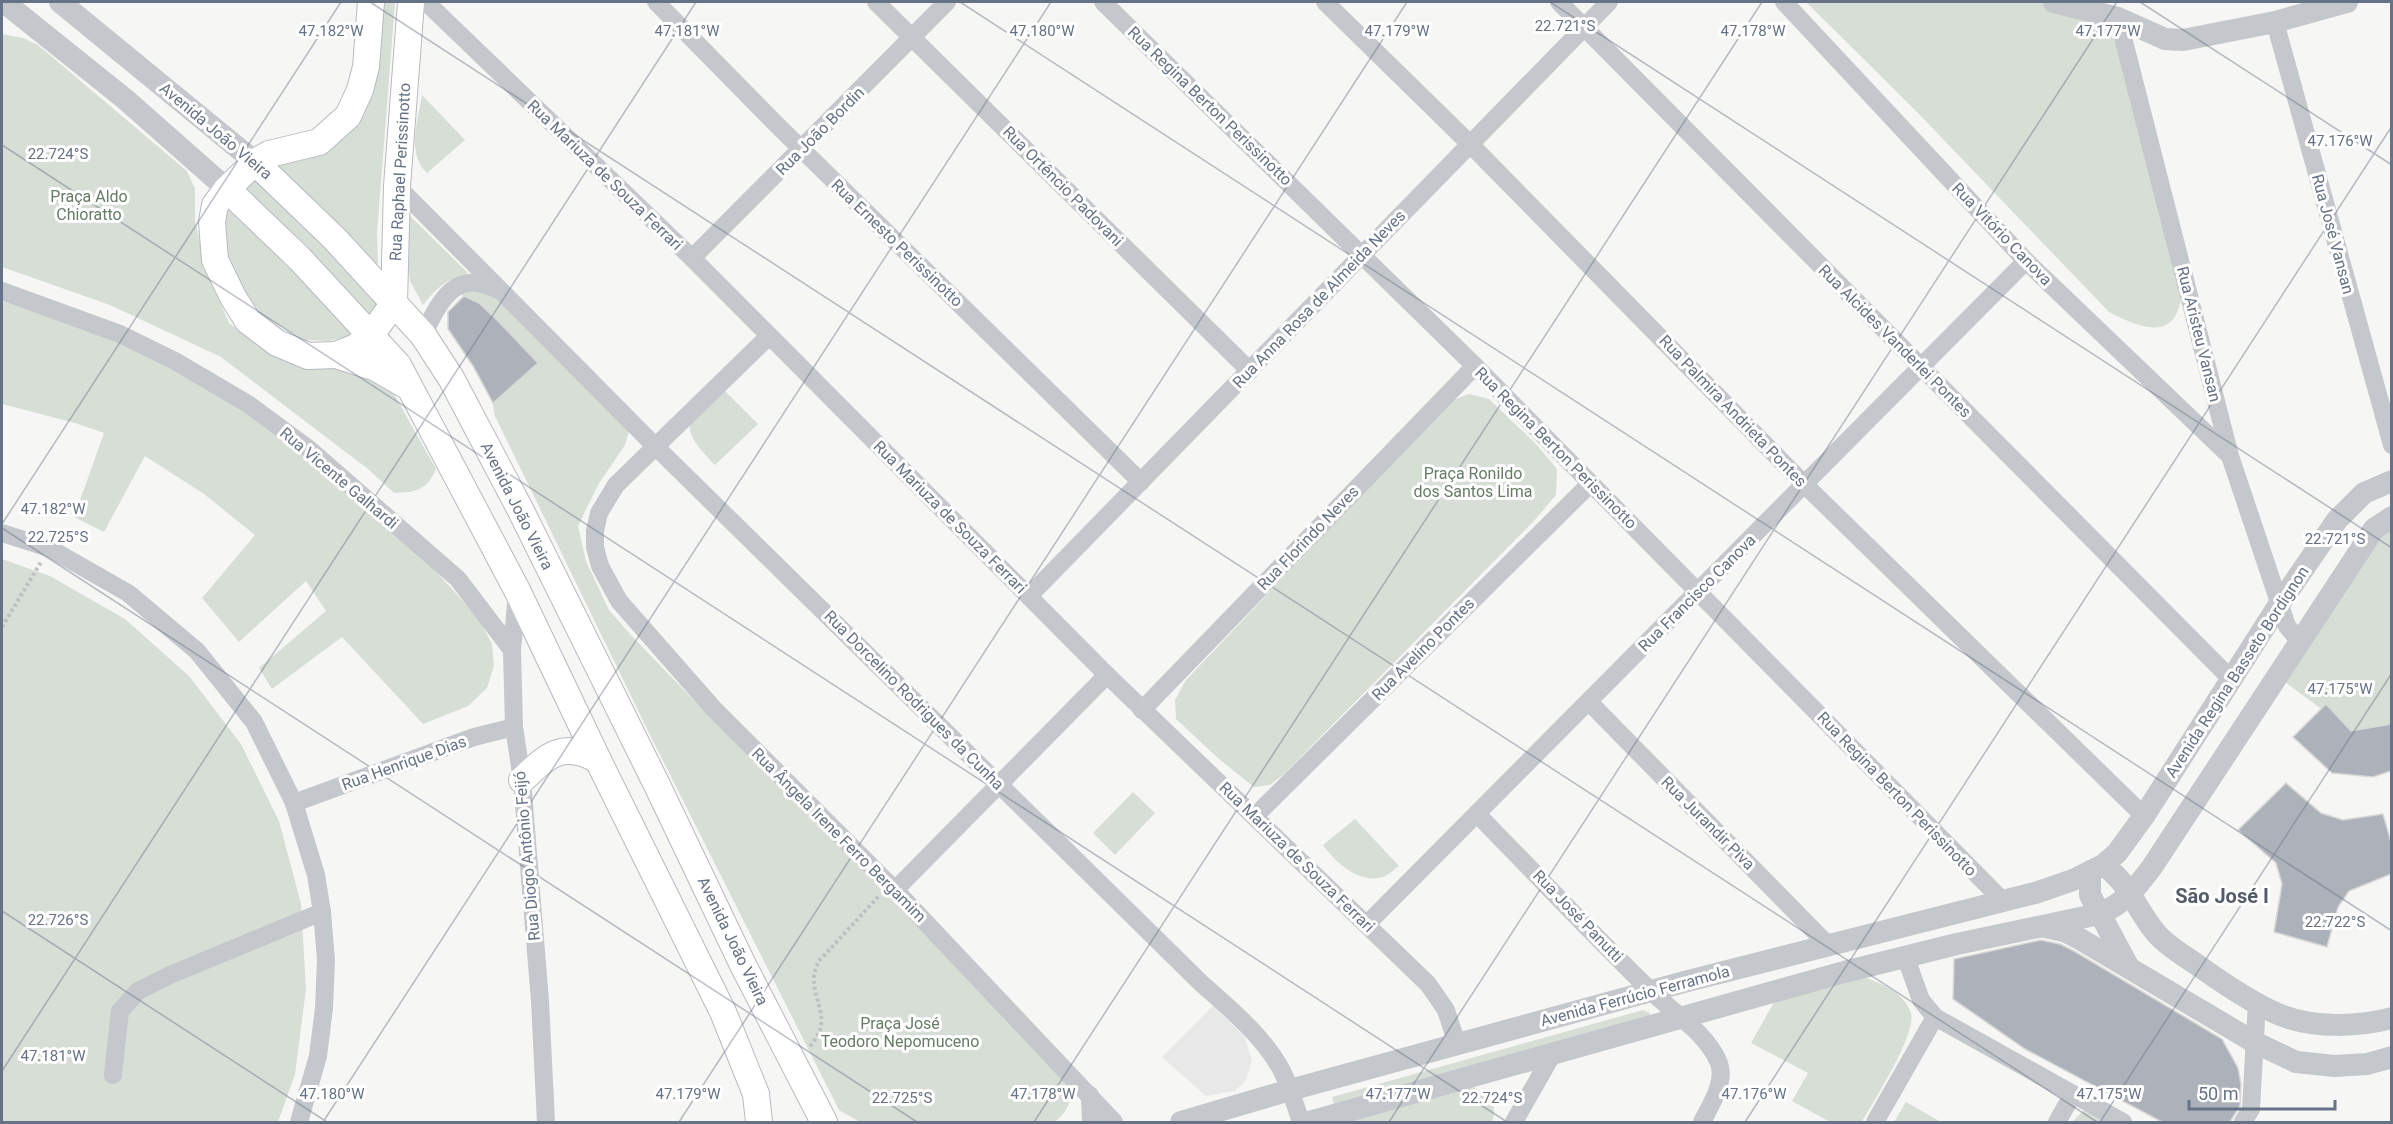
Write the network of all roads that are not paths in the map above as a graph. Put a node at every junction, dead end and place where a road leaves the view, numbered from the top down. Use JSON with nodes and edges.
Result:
{"nodes":[{"id":1,"x":3,"y":2,"type":"edge"},
{"id":2,"x":60,"y":2,"type":"edge"},
{"id":3,"x":371,"y":2,"type":"edge"},
{"id":4,"x":411,"y":2,"type":"edge"},
{"id":5,"x":426,"y":2,"type":"edge"},
{"id":6,"x":656,"y":2,"type":"edge"},
{"id":7,"x":876,"y":2,"type":"edge"},
{"id":8,"x":947,"y":2,"type":"edge"},
{"id":9,"x":1103,"y":2,"type":"edge"},
{"id":10,"x":1325,"y":2,"type":"edge"},
{"id":11,"x":1559,"y":2,"type":"edge"},
{"id":12,"x":1609,"y":2,"type":"edge"},
{"id":13,"x":1784,"y":2,"type":"edge"},
{"id":14,"x":2054,"y":2,"type":"edge"},
{"id":15,"x":2347,"y":2,"type":"edge"},
{"id":16,"x":2118,"y":18,"type":"junction"},
{"id":17,"x":2275,"y":22,"type":"junction"},
{"id":18,"x":1584,"y":26,"type":"junction"},
{"id":19,"x":912,"y":37,"type":"junction"},
{"id":20,"x":1470,"y":144,"type":"junction"},
{"id":21,"x":802,"y":149,"type":"junction"},
{"id":22,"x":255,"y":162,"type":"junction"},
{"id":23,"x":397,"y":186,"type":"junction"},
{"id":24,"x":227,"y":189,"type":"junction"},
{"id":25,"x":1362,"y":255,"type":"junction"},
{"id":26,"x":692,"y":258,"type":"junction"},
{"id":27,"x":2026,"y":261,"type":"junction"},
{"id":28,"x":2,"y":291,"type":"edge"},
{"id":29,"x":502,"y":293,"type":"junction"},
{"id":30,"x":394,"y":303,"type":"junction"},
{"id":31,"x":371,"y":335,"type":"junction"},
{"id":32,"x":423,"y":335,"type":"junction"},
{"id":33,"x":768,"y":337,"type":"junction"},
{"id":34,"x":336,"y":355,"type":"junction"},
{"id":35,"x":1474,"y":366,"type":"junction"},
{"id":36,"x":1920,"y":367,"type":"junction"},
{"id":37,"x":1250,"y":371,"type":"junction"},
{"id":38,"x":411,"y":388,"type":"junction"},
{"id":39,"x":2391,"y":445,"type":"edge"},
{"id":40,"x":655,"y":446,"type":"junction"},
{"id":41,"x":2230,"y":456,"type":"junction"},
{"id":42,"x":2391,"y":481,"type":"edge"},
{"id":43,"x":1142,"y":482,"type":"junction"},
{"id":44,"x":1591,"y":483,"type":"junction"},
{"id":45,"x":1805,"y":485,"type":"junction"},
{"id":46,"x":2391,"y":517,"type":"edge"},
{"id":47,"x":2,"y":533,"type":"edge"},
{"id":48,"x":517,"y":590,"type":"junction"},
{"id":49,"x":1699,"y":591,"type":"junction"},
{"id":50,"x":1029,"y":596,"type":"junction"},
{"id":51,"x":2280,"y":603,"type":"junction"},
{"id":52,"x":2300,"y":642,"type":"junction"},
{"id":53,"x":512,"y":650,"type":"junction"},
{"id":54,"x":1107,"y":675,"type":"junction"},
{"id":55,"x":2232,"y":680,"type":"junction"},
{"id":56,"x":1589,"y":702,"type":"junction"},
{"id":57,"x":1142,"y":710,"type":"junction"},
{"id":58,"x":514,"y":727,"type":"junction"},
{"id":59,"x":598,"y":760,"type":"junction"},
{"id":60,"x":522,"y":780,"type":"junction"},
{"id":61,"x":999,"y":784,"type":"junction"},
{"id":62,"x":294,"y":803,"type":"junction"},
{"id":63,"x":1477,"y":814,"type":"junction"},
{"id":64,"x":1255,"y":816,"type":"junction"},
{"id":65,"x":2144,"y":816,"type":"junction"},
{"id":66,"x":2096,"y":869,"type":"junction"},
{"id":67,"x":892,"y":887,"type":"junction"},
{"id":68,"x":2131,"y":894,"type":"junction"},
{"id":69,"x":2002,"y":900,"type":"junction"},
{"id":70,"x":322,"y":912,"type":"junction"},
{"id":71,"x":2099,"y":914,"type":"junction"},
{"id":72,"x":1367,"y":924,"type":"junction"},
{"id":73,"x":2038,"y":926,"type":"junction"},
{"id":74,"x":1827,"y":944,"type":"junction"},
{"id":75,"x":1906,"y":958,"type":"junction"},
{"id":76,"x":2128,"y":966,"type":"junction"},
{"id":77,"x":1651,"y":991,"type":"junction"},
{"id":78,"x":2257,"y":1002,"type":"junction"},
{"id":79,"x":1679,"y":1017,"type":"junction"},
{"id":80,"x":1935,"y":1017,"type":"junction"},
{"id":81,"x":2391,"y":1018,"type":"edge"},
{"id":82,"x":2254,"y":1042,"type":"junction"},
{"id":83,"x":1456,"y":1044,"type":"junction"},
{"id":84,"x":1552,"y":1055,"type":"junction"},
{"id":85,"x":2391,"y":1058,"type":"edge"},
{"id":86,"x":113,"y":1075,"type":"dead end"},
{"id":87,"x":1290,"y":1089,"type":"junction"},
{"id":88,"x":2073,"y":1094,"type":"junction"},
{"id":89,"x":1090,"y":1095,"type":"junction"},
{"id":90,"x":2250,"y":1118,"type":"edge"},
{"id":91,"x":299,"y":1122,"type":"edge"},
{"id":92,"x":546,"y":1122,"type":"edge"},
{"id":93,"x":759,"y":1122,"type":"edge"},
{"id":94,"x":824,"y":1122,"type":"edge"},
{"id":95,"x":1091,"y":1122,"type":"edge"},
{"id":96,"x":1114,"y":1122,"type":"edge"},
{"id":97,"x":1182,"y":1122,"type":"edge"},
{"id":98,"x":1301,"y":1122,"type":"edge"},
{"id":99,"x":1309,"y":1122,"type":"edge"},
{"id":100,"x":1514,"y":1122,"type":"edge"},
{"id":101,"x":1702,"y":1122,"type":"edge"},
{"id":102,"x":1875,"y":1122,"type":"edge"},
{"id":103,"x":2057,"y":1122,"type":"edge"},
{"id":104,"x":2123,"y":1122,"type":"edge"}],
"edges":[{"from":1,"to":24,"type":"street"},
{"from":2,"to":22,"type":"street","name":"Avenida João Vieira"},
{"from":3,"to":22,"type":"main road"},
{"from":4,"to":23,"type":"main road","name":"Rua Raphael Perissinotto"},
{"from":5,"to":26,"type":"street","name":"Rua Mariuza de Souza Ferrari"},
{"from":6,"to":21,"type":"street","name":"Rua Ernesto Perissinotto"},
{"from":7,"to":19,"type":"street","name":"Rua Ortêncio Padovani"},
{"from":8,"to":19,"type":"street","name":"Rua João Bordin"},
{"from":9,"to":25,"type":"street","name":"Rua Regina Berton Perissinotto"},
{"from":10,"to":20,"type":"street","name":"Rua Palmira Andrieta Pontes"},
{"from":11,"to":18,"type":"street","name":"Rua Alcides Vanderlei Pontes"},
{"from":12,"to":18,"type":"street","name":"Rua Anna Rosa de Almeida Neves"},
{"from":13,"to":27,"type":"street","name":"Rua Vitório Canova"},
{"from":14,"to":16,"type":"street"},
{"from":15,"to":17,"type":"street"},
{"from":16,"to":17,"type":"street"},
{"from":16,"to":41,"type":"street","name":"Rua Aristeu Vansan"},
{"from":17,"to":39,"type":"street","name":"Rua José Vansan"},
{"from":18,"to":20,"type":"street","name":"Rua Anna Rosa de Almeida Neves"},
{"from":18,"to":36,"type":"street","name":"Rua Alcides Vanderlei Pontes"},
{"from":19,"to":21,"type":"street","name":"Rua João Bordin"},
{"from":19,"to":37,"type":"street","name":"Rua Ortêncio Padovani"},
{"from":20,"to":25,"type":"street","name":"Rua Anna Rosa de Almeida Neves"},
{"from":20,"to":45,"type":"street","name":"Rua Palmira Andrieta Pontes"},
{"from":21,"to":26,"type":"street","name":"Rua João Bordin"},
{"from":21,"to":43,"type":"street","name":"Rua Ernesto Perissinotto"},
{"from":22,"to":24,"type":"main road"},
{"from":22,"to":30,"type":"main road","name":"Avenida João Vieira"},
{"from":23,"to":29,"type":"street","name":"Rua Dorcelino Rodrigues da Cunha"},
{"from":23,"to":30,"type":"main road","name":"Rua Raphael Perissinotto"},
{"from":24,"to":31,"type":"main road"},
{"from":24,"to":34,"type":"main road"},
{"from":25,"to":35,"type":"street","name":"Rua Regina Berton Perissinotto"},
{"from":25,"to":37,"type":"street","name":"Rua Anna Rosa de Almeida Neves"},
{"from":26,"to":33,"type":"street","name":"Rua Mariuza de Souza Ferrari"},
{"from":27,"to":36,"type":"street","name":"Rua Francisco Canova"},
{"from":27,"to":41,"type":"street","name":"Rua Vitório Canova"},
{"from":28,"to":53,"type":"street","name":"Rua Vicente Galhardi"},
{"from":29,"to":32,"type":"street","name":"Rua Dorcelino Rodrigues da Cunha"},
{"from":29,"to":40,"type":"street","name":"Rua Dorcelino Rodrigues da Cunha"},
{"from":30,"to":31,"type":"main road"},
{"from":30,"to":32,"type":"main road","name":"Avenida João Vieira"},
{"from":31,"to":34,"type":"main road"},
{"from":31,"to":38,"type":"main road"},
{"from":32,"to":94,"type":"main road","name":"Avenida João Vieira"},
{"from":33,"to":40,"type":"street","name":"Rua Ângela Irene Ferro Bergamim"},
{"from":33,"to":50,"type":"street","name":"Rua Mariuza de Souza Ferrari"},
{"from":34,"to":38,"type":"main road"},
{"from":35,"to":44,"type":"street","name":"Rua Regina Berton Perissinotto"},
{"from":35,"to":57,"type":"street","name":"Rua Florindo Neves"},
{"from":36,"to":45,"type":"street","name":"Rua Francisco Canova"},
{"from":36,"to":55,"type":"street","name":"Rua Alcides Vanderlei Pontes"},
{"from":37,"to":43,"type":"street","name":"Rua Anna Rosa de Almeida Neves"},
{"from":38,"to":48,"type":"main road"},
{"from":40,"to":61,"type":"street","name":"Rua Dorcelino Rodrigues da Cunha"},
{"from":40,"to":67,"type":"street","name":"Rua Ângela Irene Ferro Bergamim"},
{"from":41,"to":51,"type":"street","name":"Rua Aristeu Vansan"},
{"from":42,"to":51,"type":"street","name":"Avenida Regina Basseto Bordignon"},
{"from":43,"to":50,"type":"street","name":"Rua Anna Rosa de Almeida Neves"},
{"from":44,"to":49,"type":"street","name":"Rua Regina Berton Perissinotto"},
{"from":44,"to":64,"type":"street","name":"Rua Avelino Pontes"},
{"from":45,"to":49,"type":"street","name":"Rua Francisco Canova"},
{"from":45,"to":65,"type":"street","name":"Rua Palmira Andrieta Pontes"},
{"from":46,"to":52,"type":"street"},
{"from":47,"to":62,"type":"street"},
{"from":48,"to":53,"type":"street","name":"Rua Diogo Antônio Feijó"},
{"from":48,"to":59,"type":"main road"},
{"from":49,"to":56,"type":"street","name":"Rua Francisco Canova"},
{"from":49,"to":69,"type":"street","name":"Rua Regina Berton Perissinotto"},
{"from":50,"to":54,"type":"street","name":"Rua Mariuza de Souza Ferrari"},
{"from":51,"to":52,"type":"street","name":"Rua Aristeu Vansan"},
{"from":51,"to":55,"type":"street","name":"Avenida Regina Basseto Bordignon"},
{"from":52,"to":68,"type":"street"},
{"from":53,"to":58,"type":"street","name":"Rua Diogo Antônio Feijó"},
{"from":54,"to":57,"type":"street","name":"Rua Mariuza de Souza Ferrari"},
{"from":54,"to":61,"type":"street"},
{"from":55,"to":65,"type":"street","name":"Avenida Regina Basseto Bordignon"},
{"from":56,"to":63,"type":"street","name":"Rua Francisco Canova"},
{"from":56,"to":74,"type":"street","name":"Rua Jurandir Piva"},
{"from":57,"to":64,"type":"street","name":"Rua Mariuza de Souza Ferrari"},
{"from":58,"to":60,"type":"street","name":"Rua Diogo Antônio Feijó"},
{"from":58,"to":62,"type":"street","name":"Rua Henrique Dias"},
{"from":59,"to":60,"type":"main road"},
{"from":59,"to":93,"type":"main road"},
{"from":60,"to":92,"type":"street","name":"Rua Diogo Antônio Feijó"},
{"from":61,"to":67,"type":"street"},
{"from":61,"to":87,"type":"street","name":"Rua Dorcelino Rodrigues da Cunha"},
{"from":62,"to":70,"type":"street"},
{"from":63,"to":72,"type":"street","name":"Rua Francisco Canova"},
{"from":63,"to":77,"type":"street","name":"Rua José Panutti"},
{"from":64,"to":72,"type":"street","name":"Rua Mariuza de Souza Ferrari"},
{"from":65,"to":66,"type":"street","name":"Avenida Regina Basseto Bordignon"},
{"from":66,"to":68,"type":"street"},
{"from":66,"to":69,"type":"street","name":"Avenida Ferrúcio Ferramola"},
{"from":66,"to":71,"type":"street"},
{"from":67,"to":89,"type":"street","name":"Rua Ângela Irene Ferro Bergamim"},
{"from":68,"to":71,"type":"street"},
{"from":68,"to":78,"type":"street"},
{"from":69,"to":74,"type":"street","name":"Avenida Ferrúcio Ferramola"},
{"from":70,"to":86,"type":"street"},
{"from":70,"to":91,"type":"street"},
{"from":71,"to":73,"type":"street","name":"Avenida Ferrúcio Ferramola"},
{"from":71,"to":76,"type":"street"},
{"from":72,"to":83,"type":"street","name":"Rua Mariuza de Souza Ferrari"},
{"from":73,"to":75,"type":"street","name":"Avenida Ferrúcio Ferramola"},
{"from":73,"to":76,"type":"street"},
{"from":74,"to":77,"type":"street","name":"Avenida Ferrúcio Ferramola"},
{"from":75,"to":79,"type":"street","name":"Avenida Ferrúcio Ferramola"},
{"from":75,"to":80,"type":"street"},
{"from":76,"to":82,"type":"street"},
{"from":77,"to":79,"type":"street","name":"Rua José Panutti"},
{"from":77,"to":83,"type":"street","name":"Avenida Ferrúcio Ferramola"},
{"from":78,"to":81,"type":"street"},
{"from":78,"to":82,"type":"street"},
{"from":79,"to":84,"type":"street","name":"Avenida Ferrúcio Ferramola"},
{"from":79,"to":101,"type":"street","name":"Rua José Panutti"},
{"from":80,"to":88,"type":"street"},
{"from":80,"to":102,"type":"street"},
{"from":82,"to":85,"type":"street"},
{"from":82,"to":90,"type":"street"},
{"from":83,"to":87,"type":"street","name":"Avenida Ferrúcio Ferramola"},
{"from":84,"to":99,"type":"street","name":"Avenida Ferrúcio Ferramola"},
{"from":84,"to":100,"type":"street"},
{"from":87,"to":97,"type":"street","name":"Avenida Ferrúcio Ferramola"},
{"from":87,"to":98,"type":"street","name":"Rua Dorcelino Rodrigues da Cunha"},
{"from":88,"to":103,"type":"street"},
{"from":88,"to":104,"type":"street"},
{"from":89,"to":95,"type":"street"},
{"from":89,"to":96,"type":"street","name":"Rua Ângela Irene Ferro Bergamim"}]}
